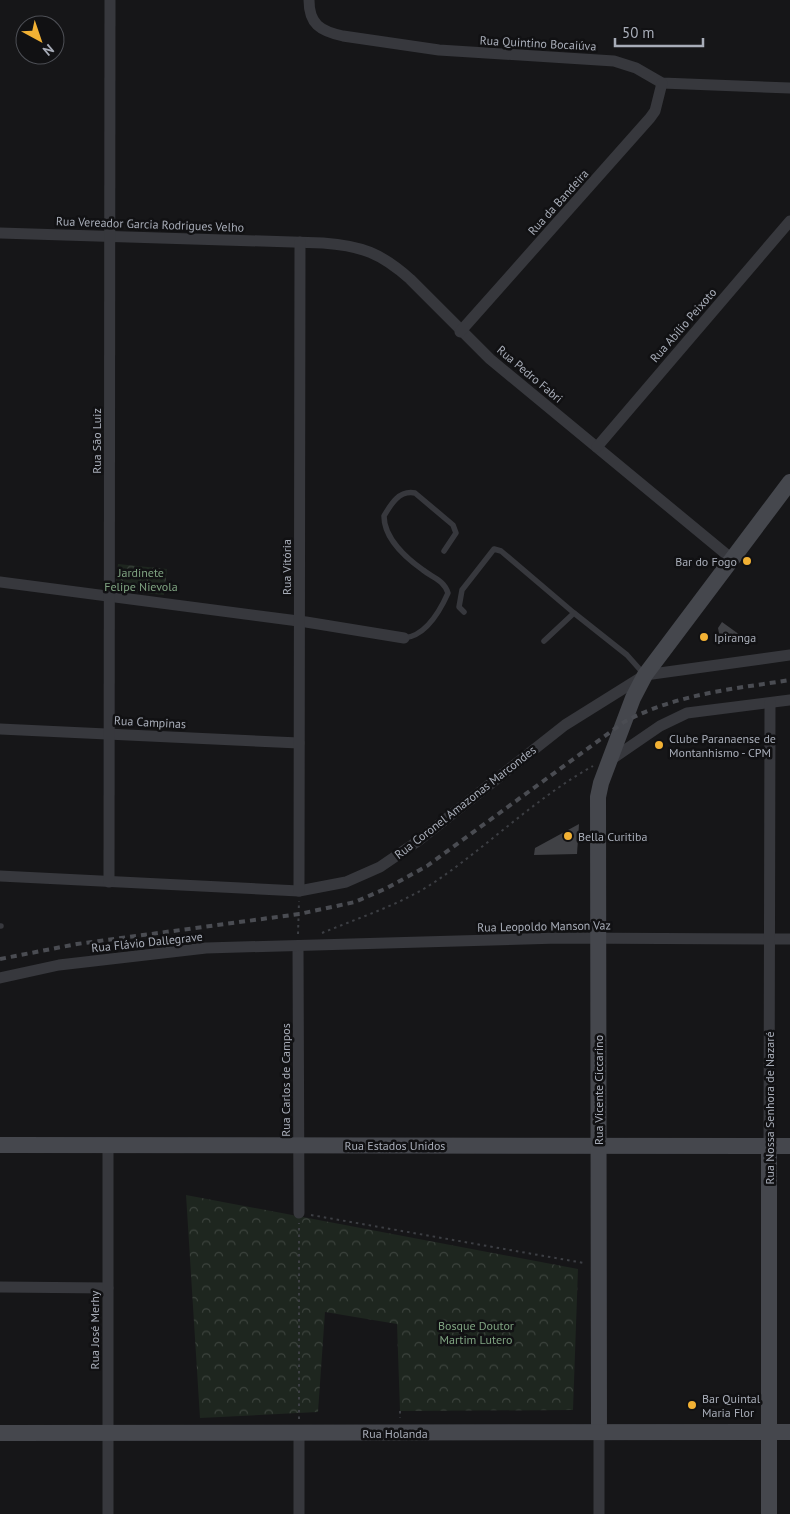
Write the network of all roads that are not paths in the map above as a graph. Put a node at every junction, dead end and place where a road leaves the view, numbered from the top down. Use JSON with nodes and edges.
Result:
{"nodes":[{"id":1,"x":110,"y":0,"type":"edge"},
{"id":2,"x":308,"y":0,"type":"edge"},
{"id":3,"x":662,"y":83,"type":"junction"},
{"id":4,"x":790,"y":88,"type":"edge"},
{"id":5,"x":790,"y":221,"type":"edge"},
{"id":6,"x":0,"y":233,"type":"edge"},
{"id":7,"x":110,"y":237,"type":"junction"},
{"id":8,"x":300,"y":242,"type":"junction"},
{"id":9,"x":460,"y":332,"type":"junction"},
{"id":10,"x":597,"y":447,"type":"junction"},
{"id":11,"x":790,"y":482,"type":"edge"},
{"id":12,"x":444,"y":550,"type":"dead end"},
{"id":13,"x":732,"y":559,"type":"junction"},
{"id":14,"x":0,"y":582,"type":"edge"},
{"id":15,"x":110,"y":596,"type":"junction"},
{"id":16,"x":464,"y":612,"type":"dead end"},
{"id":17,"x":574,"y":613,"type":"junction"},
{"id":18,"x":299,"y":621,"type":"junction"},
{"id":19,"x":404,"y":638,"type":"joint"},
{"id":20,"x":544,"y":641,"type":"dead end"},
{"id":21,"x":790,"y":655,"type":"edge"},
{"id":22,"x":645,"y":675,"type":"junction"},
{"id":23,"x":790,"y":700,"type":"edge"},
{"id":24,"x":770,"y":703,"type":"junction"},
{"id":25,"x":0,"y":729,"type":"edge"},
{"id":26,"x":110,"y":734,"type":"junction"},
{"id":27,"x":299,"y":743,"type":"junction"},
{"id":28,"x":600,"y":764,"type":"junction"},
{"id":29,"x":0,"y":876,"type":"edge"},
{"id":30,"x":109,"y":882,"type":"junction"},
{"id":31,"x":299,"y":891,"type":"junction"},
{"id":32,"x":598,"y":938,"type":"junction"},
{"id":33,"x":769,"y":939,"type":"junction"},
{"id":34,"x":790,"y":939,"type":"edge"},
{"id":35,"x":298,"y":946,"type":"junction"},
{"id":36,"x":0,"y":978,"type":"edge"},
{"id":37,"x":0,"y":1145,"type":"edge"},
{"id":38,"x":108,"y":1145,"type":"junction"},
{"id":39,"x":299,"y":1145,"type":"junction"},
{"id":40,"x":598,"y":1146,"type":"junction"},
{"id":41,"x":769,"y":1146,"type":"junction"},
{"id":42,"x":790,"y":1146,"type":"edge"},
{"id":43,"x":299,"y":1213,"type":"road end"},
{"id":44,"x":0,"y":1287,"type":"edge"},
{"id":45,"x":108,"y":1288,"type":"junction"},
{"id":46,"x":599,"y":1432,"type":"junction"},
{"id":47,"x":768,"y":1432,"type":"junction"},
{"id":48,"x":790,"y":1432,"type":"edge"},
{"id":49,"x":0,"y":1433,"type":"edge"},
{"id":50,"x":108,"y":1433,"type":"junction"},
{"id":51,"x":299,"y":1433,"type":"junction"},
{"id":52,"x":108,"y":1514,"type":"edge"},
{"id":53,"x":299,"y":1514,"type":"edge"},
{"id":54,"x":599,"y":1514,"type":"edge"},
{"id":55,"x":768,"y":1514,"type":"edge"}],
"edges":[{"from":1,"to":7,"type":"street","name":"Rua São Luiz"},
{"from":2,"to":3,"type":"street","name":"Rua Quintino Bocaiúva"},
{"from":3,"to":4,"type":"street","name":"Rua Quintino Bocaiúva"},
{"from":3,"to":9,"type":"street","name":"Rua da Bandeira"},
{"from":5,"to":10,"type":"street","name":"Rua Abílio Peixoto"},
{"from":6,"to":7,"type":"street","name":"Rua Vereador Garcia Rodrigues Velho"},
{"from":7,"to":8,"type":"street","name":"Rua Vereador Garcia Rodrigues Velho"},
{"from":7,"to":15,"type":"street","name":"Rua São Luiz"},
{"from":8,"to":9,"type":"street","name":"Rua Pedro Fabri"},
{"from":8,"to":18,"type":"street","name":"Rua Vitória"},
{"from":9,"to":10,"type":"street","name":"Rua Pedro Fabri"},
{"from":10,"to":13,"type":"street","name":"Rua Pedro Fabri"},
{"from":11,"to":13,"type":"main road","name":"Rua Coronel Amazonas Marcondes"},
{"from":12,"to":19,"type":"lane"},
{"from":13,"to":22,"type":"main road","name":"Rua Coronel Amazonas Marcondes"},
{"from":14,"to":15,"type":"street"},
{"from":15,"to":18,"type":"street"},
{"from":15,"to":26,"type":"street","name":"Rua São Luiz"},
{"from":16,"to":17,"type":"lane"},
{"from":17,"to":20,"type":"lane"},
{"from":17,"to":22,"type":"lane"},
{"from":18,"to":19,"type":"street"},
{"from":18,"to":27,"type":"street","name":"Rua Vitória"},
{"from":21,"to":22,"type":"street"},
{"from":22,"to":28,"type":"main road","name":"Rua Vicente Ciccarino"},
{"from":22,"to":31,"type":"street","name":"Rua Coronel Amazonas Marcondes"},
{"from":23,"to":24,"type":"street"},
{"from":24,"to":28,"type":"street"},
{"from":24,"to":33,"type":"street","name":"Rua Nossa Senhora de Nazaré"},
{"from":25,"to":26,"type":"street","name":"Rua Campinas"},
{"from":26,"to":27,"type":"street","name":"Rua Campinas"},
{"from":26,"to":30,"type":"street","name":"Rua São Luiz"},
{"from":27,"to":31,"type":"street","name":"Rua Vitória"},
{"from":28,"to":32,"type":"main road","name":"Rua Vicente Ciccarino"},
{"from":29,"to":30,"type":"street","name":"Rua Coronel Amazonas Marcondes"},
{"from":30,"to":31,"type":"street","name":"Rua Coronel Amazonas Marcondes"},
{"from":32,"to":33,"type":"street","name":"Rua Leopoldo Manson Vaz"},
{"from":32,"to":35,"type":"street","name":"Rua Leopoldo Manson Vaz"},
{"from":32,"to":40,"type":"main road","name":"Rua Vicente Ciccarino"},
{"from":33,"to":34,"type":"street","name":"Rua Leopoldo Manson Vaz"},
{"from":33,"to":41,"type":"street","name":"Rua Nossa Senhora de Nazaré"},
{"from":35,"to":36,"type":"street","name":"Rua Flávio Dallegrave"},
{"from":35,"to":39,"type":"street","name":"Rua Carlos de Campos"},
{"from":37,"to":38,"type":"main road","name":"Rua Estados Unidos"},
{"from":38,"to":39,"type":"main road","name":"Rua Estados Unidos"},
{"from":38,"to":45,"type":"street","name":"Rua José Merhy"},
{"from":39,"to":40,"type":"main road","name":"Rua Estados Unidos"},
{"from":39,"to":43,"type":"street","name":"Rua Carlos de Campos"},
{"from":40,"to":41,"type":"main road","name":"Rua Estados Unidos"},
{"from":40,"to":46,"type":"main road","name":"Rua Vicente Ciccarino"},
{"from":41,"to":42,"type":"main road","name":"Rua Estados Unidos"},
{"from":41,"to":47,"type":"main road","name":"Rua Nossa Senhora de Nazaré"},
{"from":44,"to":45,"type":"street"},
{"from":45,"to":50,"type":"street","name":"Rua José Merhy"},
{"from":46,"to":47,"type":"main road","name":"Rua Holanda"},
{"from":46,"to":51,"type":"main road","name":"Rua Holanda"},
{"from":46,"to":54,"type":"street","name":"Rua Vicente Ciccarino"},
{"from":47,"to":48,"type":"main road","name":"Rua Holanda"},
{"from":47,"to":55,"type":"main road","name":"Rua Nossa Senhora de Nazaré"},
{"from":49,"to":50,"type":"main road","name":"Rua Holanda"},
{"from":50,"to":51,"type":"main road","name":"Rua Holanda"},
{"from":50,"to":52,"type":"street","name":"Rua José Merhy"},
{"from":51,"to":53,"type":"street"}]}
